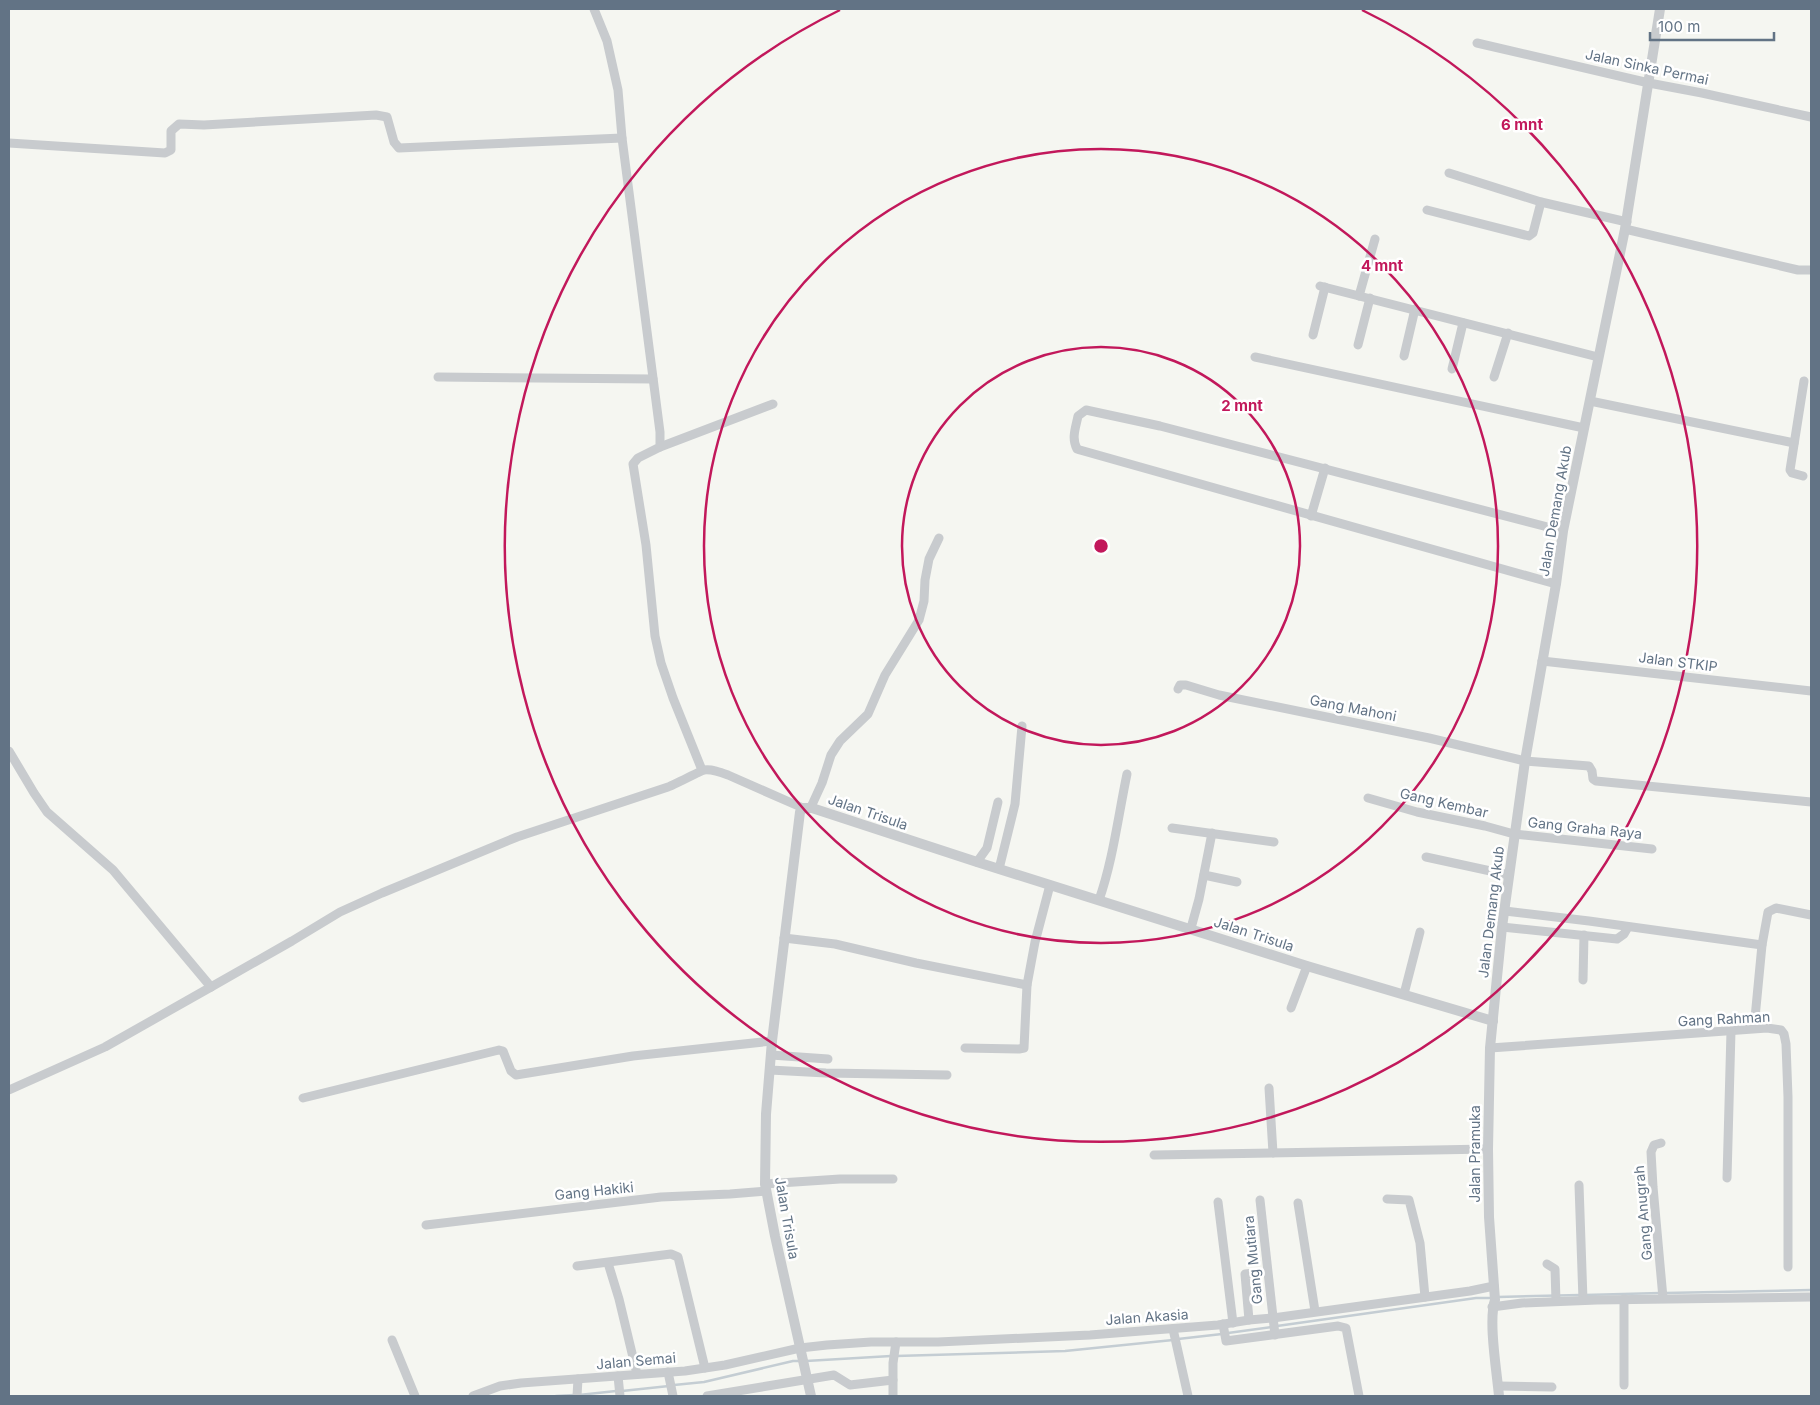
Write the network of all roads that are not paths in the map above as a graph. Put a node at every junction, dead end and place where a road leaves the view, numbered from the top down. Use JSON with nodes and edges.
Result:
{"nodes":[{"id":1,"x":594,"y":9,"type":"edge"},
{"id":2,"x":1660,"y":9,"type":"edge"},
{"id":3,"x":1477,"y":43,"type":"dead end"},
{"id":4,"x":1649,"y":83,"type":"junction"},
{"id":5,"x":1811,"y":117,"type":"edge"},
{"id":6,"x":622,"y":138,"type":"junction"},
{"id":7,"x":9,"y":143,"type":"edge"},
{"id":8,"x":1449,"y":173,"type":"dead end"},
{"id":9,"x":1541,"y":202,"type":"junction"},
{"id":10,"x":1427,"y":210,"type":"dead end"},
{"id":11,"x":1626,"y":226,"type":"junction"},
{"id":12,"x":1375,"y":239,"type":"dead end"},
{"id":13,"x":1811,"y":270,"type":"edge"},
{"id":14,"x":1359,"y":296,"type":"junction"},
{"id":15,"x":1370,"y":298,"type":"junction"},
{"id":16,"x":1415,"y":309,"type":"junction"},
{"id":17,"x":1463,"y":323,"type":"junction"},
{"id":18,"x":1508,"y":334,"type":"junction"},
{"id":19,"x":1313,"y":335,"type":"dead end"},
{"id":20,"x":1358,"y":345,"type":"dead end"},
{"id":21,"x":1404,"y":356,"type":"dead end"},
{"id":22,"x":1255,"y":357,"type":"dead end"},
{"id":23,"x":1598,"y":357,"type":"junction"},
{"id":24,"x":1452,"y":369,"type":"dead end"},
{"id":25,"x":438,"y":377,"type":"dead end"},
{"id":26,"x":1494,"y":378,"type":"dead end"},
{"id":27,"x":653,"y":379,"type":"junction"},
{"id":28,"x":1804,"y":381,"type":"dead end"},
{"id":29,"x":1590,"y":401,"type":"junction"},
{"id":30,"x":773,"y":404,"type":"dead end"},
{"id":31,"x":1584,"y":428,"type":"junction"},
{"id":32,"x":660,"y":441,"type":"junction"},
{"id":33,"x":1794,"y":443,"type":"junction"},
{"id":34,"x":1325,"y":468,"type":"junction"},
{"id":35,"x":1803,"y":476,"type":"dead end"},
{"id":36,"x":1311,"y":516,"type":"junction"},
{"id":37,"x":1562,"y":531,"type":"junction"},
{"id":38,"x":939,"y":538,"type":"dead end"},
{"id":39,"x":1556,"y":584,"type":"junction"},
{"id":40,"x":1543,"y":657,"type":"junction"},
{"id":41,"x":1178,"y":690,"type":"dead end"},
{"id":42,"x":1811,"y":692,"type":"edge"},
{"id":43,"x":1022,"y":726,"type":"dead end"},
{"id":44,"x":9,"y":751,"type":"edge"},
{"id":45,"x":1525,"y":761,"type":"junction"},
{"id":46,"x":702,"y":770,"type":"junction"},
{"id":47,"x":1127,"y":774,"type":"dead end"},
{"id":48,"x":1368,"y":798,"type":"dead end"},
{"id":49,"x":998,"y":802,"type":"dead end"},
{"id":50,"x":1811,"y":802,"type":"edge"},
{"id":51,"x":807,"y":808,"type":"junction"},
{"id":52,"x":1172,"y":828,"type":"dead end"},
{"id":53,"x":1212,"y":833,"type":"junction"},
{"id":54,"x":1514,"y":834,"type":"junction"},
{"id":55,"x":1274,"y":842,"type":"dead end"},
{"id":56,"x":1652,"y":850,"type":"dead end"},
{"id":57,"x":1426,"y":857,"type":"dead end"},
{"id":58,"x":976,"y":862,"type":"junction"},
{"id":59,"x":999,"y":869,"type":"junction"},
{"id":60,"x":1204,"y":875,"type":"junction"},
{"id":61,"x":1509,"y":875,"type":"junction"},
{"id":62,"x":1237,"y":882,"type":"dead end"},
{"id":63,"x":1050,"y":885,"type":"junction"},
{"id":64,"x":1099,"y":900,"type":"junction"},
{"id":65,"x":1505,"y":911,"type":"junction"},
{"id":66,"x":1811,"y":915,"type":"edge"},
{"id":67,"x":1628,"y":927,"type":"junction"},
{"id":68,"x":1191,"y":928,"type":"junction"},
{"id":69,"x":1502,"y":928,"type":"junction"},
{"id":70,"x":1420,"y":932,"type":"dead end"},
{"id":71,"x":1584,"y":935,"type":"junction"},
{"id":72,"x":784,"y":938,"type":"junction"},
{"id":73,"x":1762,"y":945,"type":"junction"},
{"id":74,"x":1307,"y":966,"type":"junction"},
{"id":75,"x":1583,"y":980,"type":"dead end"},
{"id":76,"x":208,"y":983,"type":"junction"},
{"id":77,"x":1028,"y":986,"type":"junction"},
{"id":78,"x":1404,"y":994,"type":"junction"},
{"id":79,"x":1291,"y":1008,"type":"dead end"},
{"id":80,"x":1755,"y":1018,"type":"dead end"},
{"id":81,"x":1493,"y":1021,"type":"junction"},
{"id":82,"x":1731,"y":1032,"type":"junction"},
{"id":83,"x":772,"y":1041,"type":"junction"},
{"id":84,"x":965,"y":1048,"type":"dead end"},
{"id":85,"x":1490,"y":1048,"type":"junction"},
{"id":86,"x":771,"y":1055,"type":"junction"},
{"id":87,"x":828,"y":1059,"type":"dead end"},
{"id":88,"x":770,"y":1070,"type":"junction"},
{"id":89,"x":947,"y":1075,"type":"dead end"},
{"id":90,"x":1269,"y":1088,"type":"dead end"},
{"id":91,"x":9,"y":1090,"type":"edge"},
{"id":92,"x":303,"y":1098,"type":"dead end"},
{"id":93,"x":1661,"y":1143,"type":"dead end"},
{"id":94,"x":1488,"y":1149,"type":"junction"},
{"id":95,"x":1274,"y":1153,"type":"junction"},
{"id":96,"x":1154,"y":1155,"type":"dead end"},
{"id":97,"x":1727,"y":1178,"type":"dead end"},
{"id":98,"x":893,"y":1179,"type":"dead end"},
{"id":99,"x":1579,"y":1185,"type":"dead end"},
{"id":100,"x":766,"y":1187,"type":"junction"},
{"id":101,"x":1387,"y":1199,"type":"dead end"},
{"id":102,"x":1260,"y":1200,"type":"dead end"},
{"id":103,"x":1218,"y":1202,"type":"dead end"},
{"id":104,"x":1298,"y":1203,"type":"dead end"},
{"id":105,"x":426,"y":1225,"type":"dead end"},
{"id":106,"x":608,"y":1263,"type":"junction"},
{"id":107,"x":1547,"y":1264,"type":"dead end"},
{"id":108,"x":577,"y":1266,"type":"dead end"},
{"id":109,"x":1788,"y":1268,"type":"dead end"},
{"id":110,"x":1255,"y":1273,"type":"dead end"},
{"id":111,"x":1663,"y":1293,"type":"junction"},
{"id":112,"x":1583,"y":1294,"type":"junction"},
{"id":113,"x":1425,"y":1296,"type":"junction"},
{"id":114,"x":1494,"y":1296,"type":"junction"},
{"id":115,"x":1556,"y":1296,"type":"junction"},
{"id":116,"x":1811,"y":1297,"type":"edge"},
{"id":117,"x":1624,"y":1299,"type":"junction"},
{"id":118,"x":1315,"y":1311,"type":"junction"},
{"id":119,"x":1273,"y":1318,"type":"junction"},
{"id":120,"x":1249,"y":1320,"type":"junction"},
{"id":121,"x":1233,"y":1323,"type":"junction"},
{"id":122,"x":1223,"y":1326,"type":"junction"},
{"id":123,"x":1173,"y":1334,"type":"junction"},
{"id":124,"x":1276,"y":1336,"type":"junction"},
{"id":125,"x":392,"y":1340,"type":"dead end"},
{"id":126,"x":896,"y":1343,"type":"junction"},
{"id":127,"x":801,"y":1350,"type":"junction"},
{"id":128,"x":705,"y":1368,"type":"junction"},
{"id":129,"x":637,"y":1374,"type":"junction"},
{"id":130,"x":668,"y":1375,"type":"junction"},
{"id":131,"x":618,"y":1376,"type":"junction"},
{"id":132,"x":807,"y":1379,"type":"junction"},
{"id":133,"x":893,"y":1380,"type":"junction"},
{"id":134,"x":1624,"y":1385,"type":"dead end"},
{"id":135,"x":1552,"y":1387,"type":"dead end"},
{"id":136,"x":578,"y":1388,"type":"edge"},
{"id":137,"x":1499,"y":1391,"type":"edge"},
{"id":138,"x":672,"y":1395,"type":"edge"},
{"id":139,"x":415,"y":1396,"type":"edge"},
{"id":140,"x":473,"y":1396,"type":"edge"},
{"id":141,"x":620,"y":1396,"type":"edge"},
{"id":142,"x":707,"y":1396,"type":"edge"},
{"id":143,"x":811,"y":1396,"type":"edge"},
{"id":144,"x":893,"y":1396,"type":"edge"},
{"id":145,"x":1188,"y":1396,"type":"edge"},
{"id":146,"x":1359,"y":1396,"type":"edge"}],
"edges":[{"from":1,"to":6,"type":"street"},
{"from":2,"to":4,"type":"street","name":"Jalan Demang Akub"},
{"from":3,"to":4,"type":"street","name":"Jalan Sinka Permai"},
{"from":4,"to":5,"type":"street","name":"Jalan Sinka Permai"},
{"from":4,"to":11,"type":"street","name":"Jalan Demang Akub"},
{"from":6,"to":7,"type":"street"},
{"from":6,"to":27,"type":"street"},
{"from":8,"to":9,"type":"street"},
{"from":9,"to":10,"type":"street"},
{"from":9,"to":11,"type":"street"},
{"from":11,"to":13,"type":"street"},
{"from":11,"to":23,"type":"street","name":"Jalan Demang Akub"},
{"from":12,"to":14,"type":"street"},
{"from":14,"to":15,"type":"street"},
{"from":14,"to":19,"type":"street"},
{"from":15,"to":16,"type":"street"},
{"from":15,"to":20,"type":"street"},
{"from":16,"to":17,"type":"street"},
{"from":16,"to":21,"type":"street"},
{"from":17,"to":18,"type":"street"},
{"from":17,"to":24,"type":"street"},
{"from":18,"to":23,"type":"street"},
{"from":18,"to":26,"type":"street"},
{"from":22,"to":31,"type":"street"},
{"from":23,"to":29,"type":"street","name":"Jalan Demang Akub"},
{"from":25,"to":27,"type":"street"},
{"from":27,"to":32,"type":"street"},
{"from":28,"to":33,"type":"street"},
{"from":29,"to":31,"type":"street","name":"Jalan Demang Akub"},
{"from":29,"to":33,"type":"street"},
{"from":30,"to":32,"type":"street"},
{"from":31,"to":37,"type":"street","name":"Jalan Demang Akub"},
{"from":32,"to":46,"type":"street"},
{"from":33,"to":35,"type":"street"},
{"from":34,"to":36,"type":"street"},
{"from":34,"to":36,"type":"street"},
{"from":34,"to":37,"type":"street"},
{"from":36,"to":39,"type":"street"},
{"from":37,"to":39,"type":"street","name":"Jalan Demang Akub"},
{"from":38,"to":51,"type":"street"},
{"from":39,"to":40,"type":"street","name":"Jalan Demang Akub"},
{"from":40,"to":42,"type":"street","name":"Jalan STKIP"},
{"from":40,"to":45,"type":"street","name":"Jalan Demang Akub"},
{"from":41,"to":45,"type":"street","name":"Gang Mahoni"},
{"from":43,"to":59,"type":"street"},
{"from":44,"to":76,"type":"street"},
{"from":45,"to":50,"type":"street","name":"Gang Mahoni"},
{"from":45,"to":54,"type":"street","name":"Jalan Demang Akub"},
{"from":46,"to":51,"type":"street"},
{"from":46,"to":76,"type":"street"},
{"from":47,"to":64,"type":"street"},
{"from":48,"to":54,"type":"street","name":"Gang Kembar"},
{"from":49,"to":58,"type":"street"},
{"from":51,"to":58,"type":"street","name":"Jalan Trisula"},
{"from":51,"to":72,"type":"street","name":"Jalan Trisula"},
{"from":52,"to":53,"type":"street"},
{"from":53,"to":55,"type":"street"},
{"from":53,"to":60,"type":"street"},
{"from":54,"to":56,"type":"street","name":"Gang Graha Raya"},
{"from":54,"to":61,"type":"street","name":"Jalan Demang Akub"},
{"from":57,"to":61,"type":"street"},
{"from":58,"to":59,"type":"street","name":"Jalan Trisula"},
{"from":59,"to":63,"type":"street","name":"Jalan Trisula"},
{"from":60,"to":62,"type":"street"},
{"from":60,"to":68,"type":"street"},
{"from":61,"to":65,"type":"street","name":"Jalan Demang Akub"},
{"from":63,"to":64,"type":"street","name":"Jalan Trisula"},
{"from":63,"to":77,"type":"street"},
{"from":64,"to":68,"type":"street","name":"Jalan Trisula"},
{"from":65,"to":67,"type":"street"},
{"from":65,"to":69,"type":"street","name":"Jalan Demang Akub"},
{"from":66,"to":73,"type":"street"},
{"from":67,"to":71,"type":"street"},
{"from":67,"to":73,"type":"street"},
{"from":68,"to":74,"type":"street","name":"Jalan Trisula"},
{"from":69,"to":71,"type":"street"},
{"from":69,"to":81,"type":"street","name":"Jalan Demang Akub"},
{"from":70,"to":78,"type":"street"},
{"from":71,"to":75,"type":"street"},
{"from":72,"to":77,"type":"street"},
{"from":72,"to":83,"type":"street","name":"Jalan Trisula"},
{"from":73,"to":80,"type":"street"},
{"from":74,"to":78,"type":"street","name":"Jalan Trisula"},
{"from":74,"to":79,"type":"street"},
{"from":76,"to":91,"type":"street"},
{"from":77,"to":84,"type":"street"},
{"from":78,"to":81,"type":"street","name":"Jalan Trisula"},
{"from":81,"to":85,"type":"street","name":"Jalan Pramuka"},
{"from":82,"to":85,"type":"street","name":"Gang Rahman"},
{"from":82,"to":97,"type":"street"},
{"from":82,"to":109,"type":"street","name":"Gang Rahman"},
{"from":83,"to":86,"type":"street","name":"Jalan Trisula"},
{"from":83,"to":92,"type":"street"},
{"from":85,"to":94,"type":"street","name":"Jalan Pramuka"},
{"from":86,"to":87,"type":"street"},
{"from":86,"to":88,"type":"street","name":"Jalan Trisula"},
{"from":88,"to":89,"type":"street"},
{"from":88,"to":100,"type":"street","name":"Jalan Trisula"},
{"from":90,"to":95,"type":"street"},
{"from":93,"to":111,"type":"street","name":"Gang Anugrah"},
{"from":94,"to":95,"type":"street"},
{"from":94,"to":114,"type":"street","name":"Jalan Pramuka"},
{"from":95,"to":96,"type":"street"},
{"from":98,"to":100,"type":"street","name":"Gang Hakiki"},
{"from":99,"to":112,"type":"street"},
{"from":100,"to":105,"type":"street","name":"Gang Hakiki"},
{"from":100,"to":127,"type":"street","name":"Jalan Trisula"},
{"from":101,"to":113,"type":"street"},
{"from":102,"to":119,"type":"street","name":"Gang Mutiara"},
{"from":103,"to":121,"type":"street"},
{"from":104,"to":118,"type":"street"},
{"from":106,"to":108,"type":"street"},
{"from":106,"to":128,"type":"street"},
{"from":106,"to":129,"type":"street"},
{"from":107,"to":115,"type":"street"},
{"from":110,"to":120,"type":"street"},
{"from":111,"to":116,"type":"street","name":"Jalan Akasia"},
{"from":111,"to":117,"type":"street","name":"Jalan Akasia"},
{"from":112,"to":115,"type":"street","name":"Jalan Akasia"},
{"from":112,"to":117,"type":"street","name":"Jalan Akasia"},
{"from":113,"to":114,"type":"street","name":"Jalan Akasia"},
{"from":113,"to":118,"type":"street","name":"Jalan Akasia"},
{"from":114,"to":115,"type":"street","name":"Jalan Akasia"},
{"from":114,"to":137,"type":"street","name":"Jalan Pramuka"},
{"from":117,"to":134,"type":"street"},
{"from":118,"to":119,"type":"street","name":"Jalan Akasia"},
{"from":119,"to":120,"type":"street","name":"Jalan Akasia"},
{"from":119,"to":124,"type":"street","name":"Gang Mutiara"},
{"from":120,"to":121,"type":"street","name":"Jalan Akasia"},
{"from":121,"to":122,"type":"street","name":"Jalan Akasia"},
{"from":122,"to":123,"type":"street","name":"Jalan Akasia"},
{"from":122,"to":124,"type":"street"},
{"from":123,"to":126,"type":"street","name":"Jalan Akasia"},
{"from":123,"to":145,"type":"street"},
{"from":124,"to":146,"type":"street"},
{"from":125,"to":139,"type":"street"},
{"from":126,"to":127,"type":"street","name":"Jalan Akasia"},
{"from":126,"to":133,"type":"street"},
{"from":127,"to":128,"type":"street","name":"Jalan Semai"},
{"from":127,"to":132,"type":"street","name":"Jalan Trisula"},
{"from":128,"to":130,"type":"street","name":"Jalan Semai"},
{"from":129,"to":130,"type":"street","name":"Jalan Semai"},
{"from":129,"to":131,"type":"street","name":"Jalan Semai"},
{"from":130,"to":138,"type":"street"},
{"from":131,"to":136,"type":"street","name":"Jalan Semai"},
{"from":131,"to":141,"type":"street"},
{"from":132,"to":133,"type":"street"},
{"from":132,"to":142,"type":"street"},
{"from":132,"to":143,"type":"street","name":"Jalan Trisula"},
{"from":133,"to":144,"type":"street"},
{"from":135,"to":137,"type":"street"},
{"from":136,"to":140,"type":"street","name":"Jalan Semai"}]}
